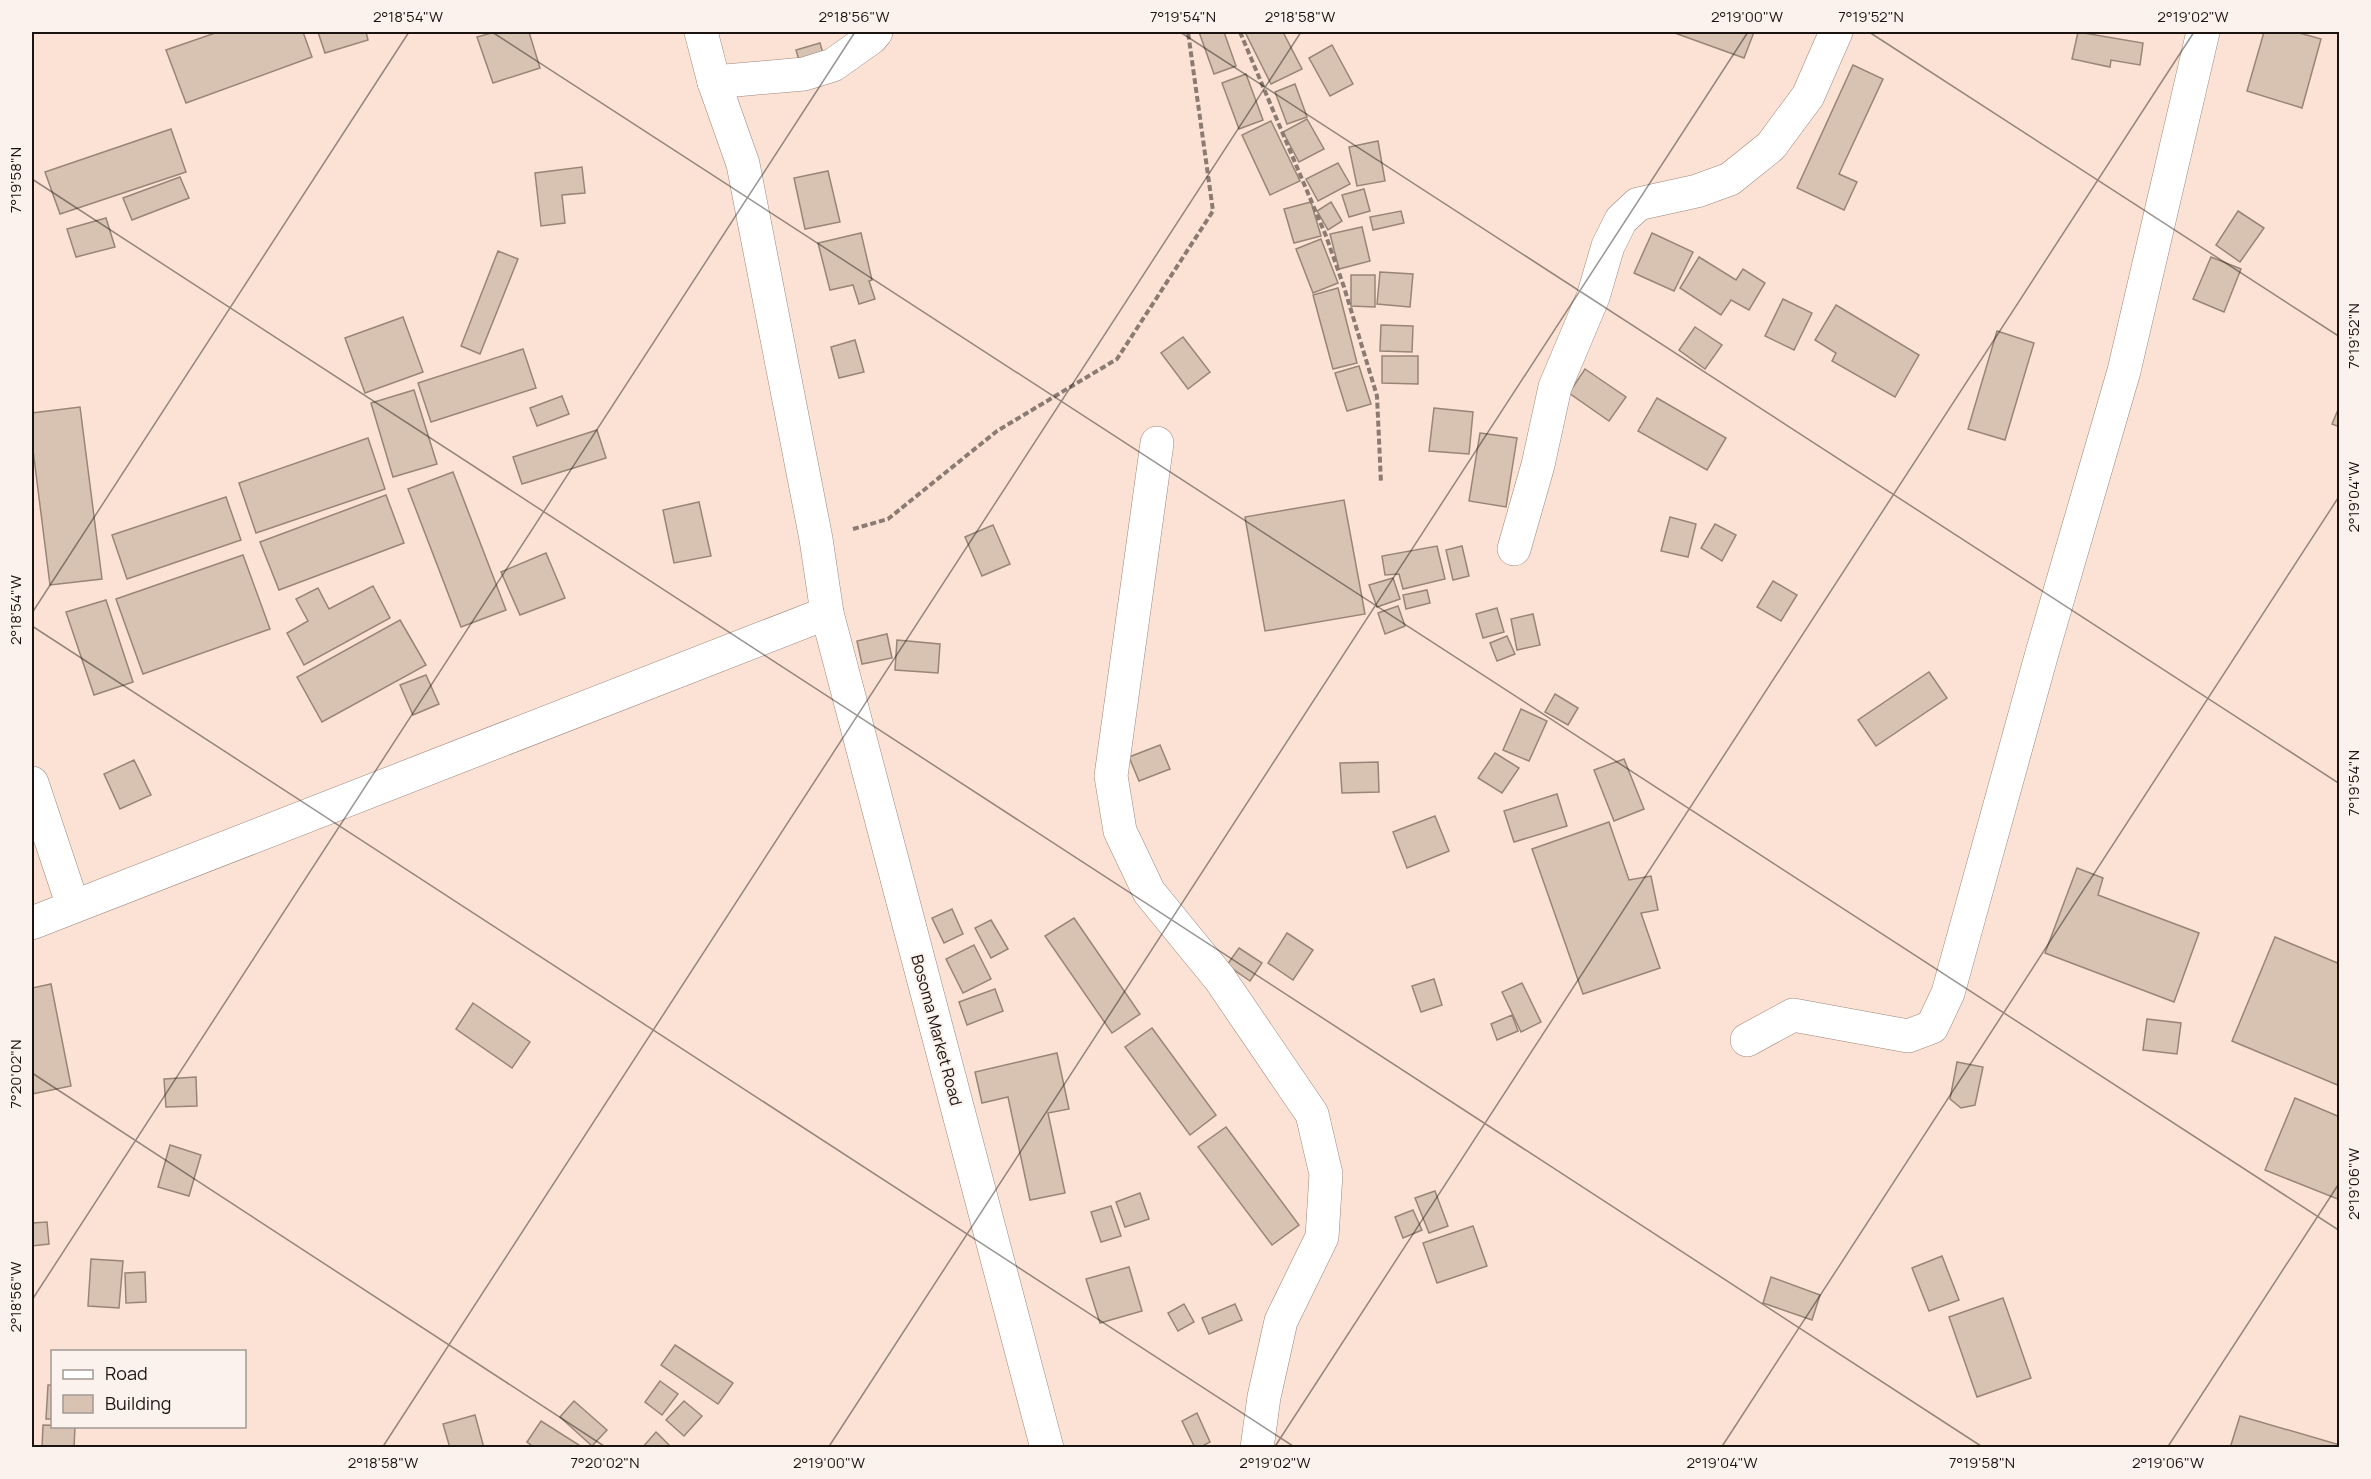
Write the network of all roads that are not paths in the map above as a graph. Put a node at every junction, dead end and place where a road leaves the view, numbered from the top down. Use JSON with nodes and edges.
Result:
{"nodes":[{"id":1,"x":702,"y":32,"type":"edge"},
{"id":2,"x":876,"y":32,"type":"edge"},
{"id":3,"x":1836,"y":32,"type":"edge"},
{"id":4,"x":2203,"y":32,"type":"edge"},
{"id":5,"x":714,"y":82,"type":"junction"},
{"id":6,"x":1157,"y":443,"type":"dead end"},
{"id":7,"x":1514,"y":549,"type":"dead end"},
{"id":8,"x":827,"y":613,"type":"junction"},
{"id":9,"x":32,"y":783,"type":"edge"},
{"id":10,"x":73,"y":906,"type":"junction"},
{"id":11,"x":32,"y":922,"type":"edge"},
{"id":12,"x":1747,"y":1041,"type":"dead end"},
{"id":13,"x":1047,"y":1448,"type":"edge"},
{"id":14,"x":1257,"y":1448,"type":"edge"}],
"edges":[{"from":1,"to":5,"type":"street","name":"Bosoma Market Road"},
{"from":2,"to":5,"type":"street"},
{"from":3,"to":7,"type":"street"},
{"from":4,"to":12,"type":"street"},
{"from":5,"to":8,"type":"street","name":"Bosoma Market Road"},
{"from":6,"to":14,"type":"street"},
{"from":8,"to":10,"type":"street"},
{"from":8,"to":13,"type":"street","name":"Bosoma Market Road"},
{"from":9,"to":10,"type":"street"},
{"from":10,"to":11,"type":"street"}]}
